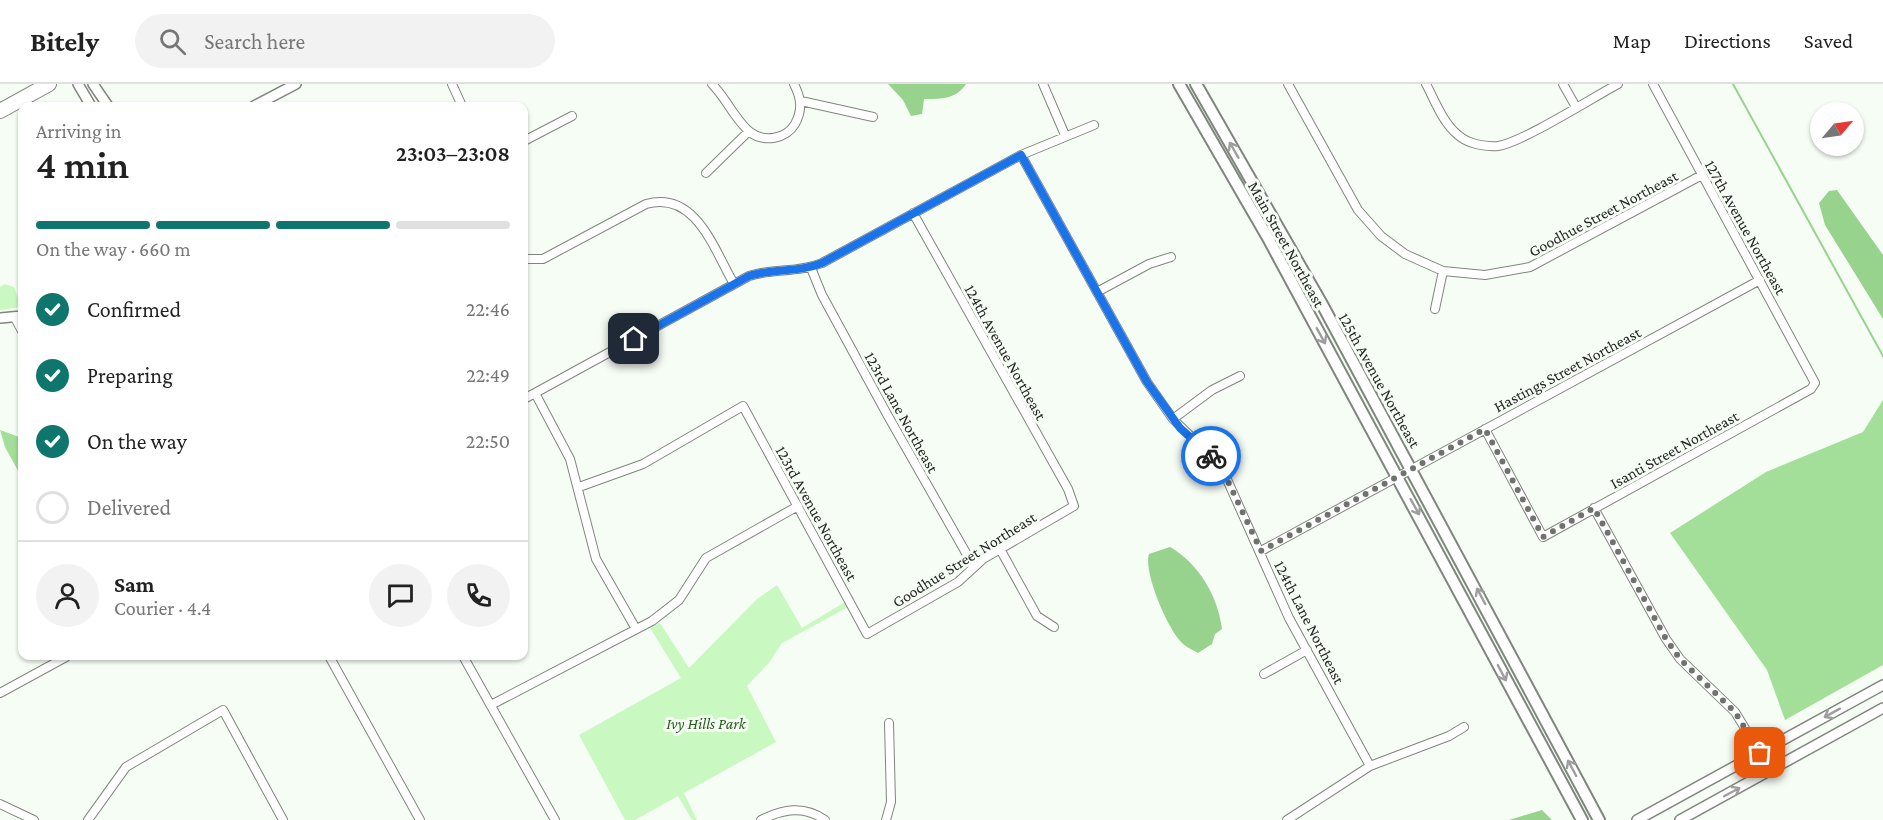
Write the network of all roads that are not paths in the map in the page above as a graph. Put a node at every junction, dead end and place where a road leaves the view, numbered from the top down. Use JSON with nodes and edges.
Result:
{"nodes":[{"id":1,"x":49,"y":84,"type":"edge"},
{"id":2,"x":93,"y":84,"type":"edge"},
{"id":3,"x":296,"y":84,"type":"edge"},
{"id":4,"x":452,"y":84,"type":"edge"},
{"id":5,"x":712,"y":84,"type":"edge"},
{"id":6,"x":794,"y":84,"type":"edge"},
{"id":7,"x":1043,"y":84,"type":"edge"},
{"id":8,"x":1179,"y":84,"type":"edge"},
{"id":9,"x":1196,"y":84,"type":"edge"},
{"id":10,"x":1288,"y":84,"type":"edge"},
{"id":11,"x":1426,"y":84,"type":"edge"},
{"id":12,"x":1563,"y":84,"type":"edge"},
{"id":13,"x":1618,"y":84,"type":"edge"},
{"id":14,"x":1653,"y":84,"type":"edge"},
{"id":15,"x":79,"y":86,"type":"edge"},
{"id":16,"x":801,"y":101,"type":"junction"},
{"id":17,"x":89,"y":102,"type":"edge"},
{"id":18,"x":105,"y":102,"type":"edge"},
{"id":19,"x":262,"y":102,"type":"edge"},
{"id":20,"x":460,"y":102,"type":"edge"},
{"id":21,"x":1576,"y":107,"type":"junction"},
{"id":22,"x":0,"y":111,"type":"edge"},
{"id":23,"x":572,"y":116,"type":"dead end"},
{"id":24,"x":873,"y":117,"type":"dead end"},
{"id":25,"x":1094,"y":125,"type":"dead end"},
{"id":26,"x":749,"y":131,"type":"junction"},
{"id":27,"x":1065,"y":135,"type":"junction"},
{"id":28,"x":528,"y":139,"type":"edge"},
{"id":29,"x":1021,"y":155,"type":"junction"},
{"id":30,"x":706,"y":173,"type":"dead end"},
{"id":31,"x":1702,"y":175,"type":"junction"},
{"id":32,"x":913,"y":213,"type":"junction"},
{"id":33,"x":1171,"y":257,"type":"dead end"},
{"id":34,"x":528,"y":259,"type":"edge"},
{"id":35,"x":811,"y":268,"type":"junction"},
{"id":36,"x":1443,"y":271,"type":"junction"},
{"id":37,"x":1760,"y":280,"type":"junction"},
{"id":38,"x":734,"y":284,"type":"junction"},
{"id":39,"x":1097,"y":291,"type":"junction"},
{"id":40,"x":1435,"y":309,"type":"dead end"},
{"id":41,"x":18,"y":317,"type":"edge"},
{"id":42,"x":0,"y":318,"type":"edge"},
{"id":43,"x":1240,"y":376,"type":"dead end"},
{"id":44,"x":1815,"y":382,"type":"joint"},
{"id":45,"x":535,"y":393,"type":"junction"},
{"id":46,"x":528,"y":397,"type":"edge"},
{"id":47,"x":1173,"y":419,"type":"junction"},
{"id":48,"x":1485,"y":429,"type":"junction"},
{"id":49,"x":1412,"y":469,"type":"junction"},
{"id":50,"x":1399,"y":478,"type":"junction"},
{"id":51,"x":579,"y":487,"type":"junction"},
{"id":52,"x":798,"y":506,"type":"junction"},
{"id":53,"x":1074,"y":506,"type":"joint"},
{"id":54,"x":1594,"y":508,"type":"junction"},
{"id":55,"x":1000,"y":549,"type":"junction"},
{"id":56,"x":1261,"y":551,"type":"junction"},
{"id":57,"x":974,"y":567,"type":"junction"},
{"id":58,"x":1054,"y":627,"type":"dead end"},
{"id":59,"x":636,"y":629,"type":"junction"},
{"id":60,"x":867,"y":634,"type":"joint"},
{"id":61,"x":1307,"y":650,"type":"junction"},
{"id":62,"x":60,"y":660,"type":"edge"},
{"id":63,"x":331,"y":660,"type":"edge"},
{"id":64,"x":465,"y":660,"type":"edge"},
{"id":65,"x":1264,"y":674,"type":"dead end"},
{"id":66,"x":1883,"y":685,"type":"edge"},
{"id":67,"x":0,"y":693,"type":"edge"},
{"id":68,"x":491,"y":705,"type":"junction"},
{"id":69,"x":1883,"y":708,"type":"edge"},
{"id":70,"x":889,"y":723,"type":"dead end"},
{"id":71,"x":1464,"y":727,"type":"dead end"},
{"id":72,"x":1760,"y":753,"type":"junction"},
{"id":73,"x":1370,"y":766,"type":"junction"},
{"id":74,"x":0,"y":804,"type":"edge"},
{"id":75,"x":280,"y":819,"type":"edge"},
{"id":76,"x":34,"y":820,"type":"edge"},
{"id":77,"x":88,"y":820,"type":"edge"},
{"id":78,"x":420,"y":820,"type":"edge"},
{"id":79,"x":555,"y":820,"type":"edge"},
{"id":80,"x":761,"y":820,"type":"edge"},
{"id":81,"x":825,"y":820,"type":"edge"},
{"id":82,"x":886,"y":820,"type":"edge"},
{"id":83,"x":1287,"y":820,"type":"edge"},
{"id":84,"x":1582,"y":820,"type":"edge"},
{"id":85,"x":1599,"y":820,"type":"edge"},
{"id":86,"x":1637,"y":820,"type":"edge"},
{"id":87,"x":1680,"y":820,"type":"edge"}],
"edges":[{"from":1,"to":22,"type":"highway"},
{"from":2,"to":18,"type":"street"},
{"from":3,"to":19,"type":"street"},
{"from":4,"to":20,"type":"street"},
{"from":5,"to":26,"type":"street"},
{"from":6,"to":16,"type":"street"},
{"from":7,"to":27,"type":"street"},
{"from":8,"to":50,"type":"main road","name":"Main Street Northeast","one_way":true},
{"from":49,"to":9,"type":"main road","name":"125th Avenue Northeast","one_way":true},
{"from":10,"to":36,"type":"street","name":"Goodhue Street Northeast"},
{"from":11,"to":21,"type":"street"},
{"from":12,"to":21,"type":"street"},
{"from":13,"to":21,"type":"street"},
{"from":14,"to":31,"type":"street","name":"127th Avenue Northeast"},
{"from":15,"to":17,"type":"street"},
{"from":16,"to":24,"type":"street"},
{"from":16,"to":26,"type":"street"},
{"from":23,"to":28,"type":"street"},
{"from":25,"to":27,"type":"street"},
{"from":26,"to":30,"type":"street"},
{"from":27,"to":29,"type":"street"},
{"from":29,"to":32,"type":"street"},
{"from":29,"to":39,"type":"street","name":"124th Lane Northeast"},
{"from":31,"to":36,"type":"street","name":"Goodhue Street Northeast"},
{"from":31,"to":37,"type":"street","name":"127th Avenue Northeast"},
{"from":32,"to":35,"type":"street"},
{"from":32,"to":53,"type":"street","name":"124th Avenue Northeast"},
{"from":33,"to":39,"type":"street"},
{"from":34,"to":38,"type":"street"},
{"from":35,"to":38,"type":"street"},
{"from":35,"to":57,"type":"street","name":"123rd Lane Northeast"},
{"from":36,"to":40,"type":"street"},
{"from":37,"to":44,"type":"street","name":"127th Avenue Northeast"},
{"from":37,"to":48,"type":"street","name":"Hastings Street Northeast"},
{"from":38,"to":45,"type":"street"},
{"from":39,"to":47,"type":"street","name":"124th Lane Northeast"},
{"from":41,"to":42,"type":"street"},
{"from":43,"to":47,"type":"street"},
{"from":44,"to":54,"type":"street","name":"Isanti Street Northeast"},
{"from":45,"to":46,"type":"street"},
{"from":45,"to":51,"type":"street"},
{"from":47,"to":56,"type":"street","name":"124th Lane Northeast"},
{"from":48,"to":49,"type":"street","name":"Hastings Street Northeast"},
{"from":48,"to":54,"type":"street","name":"Isanti Street Northeast"},
{"from":49,"to":50,"type":"street","name":"Hastings Street Northeast"},
{"from":85,"to":49,"type":"main road","name":"125th Avenue Northeast","one_way":true},
{"from":50,"to":56,"type":"street","name":"Hastings Street Northeast"},
{"from":50,"to":84,"type":"main road","name":"Main Street Northeast","one_way":true},
{"from":51,"to":52,"type":"street","name":"123rd Avenue Northeast"},
{"from":51,"to":59,"type":"street"},
{"from":52,"to":59,"type":"street"},
{"from":52,"to":60,"type":"street","name":"123rd Avenue Northeast"},
{"from":53,"to":55,"type":"street","name":"Goodhue Street Northeast"},
{"from":54,"to":72,"type":"street"},
{"from":55,"to":57,"type":"street","name":"Goodhue Street Northeast"},
{"from":55,"to":58,"type":"street"},
{"from":56,"to":61,"type":"street","name":"124th Lane Northeast"},
{"from":57,"to":60,"type":"street","name":"Goodhue Street Northeast"},
{"from":59,"to":68,"type":"street"},
{"from":61,"to":65,"type":"street"},
{"from":61,"to":73,"type":"street","name":"124th Lane Northeast"},
{"from":62,"to":67,"type":"street"},
{"from":63,"to":78,"type":"street"},
{"from":64,"to":68,"type":"street"},
{"from":66,"to":72,"type":"street","one_way":true},
{"from":68,"to":79,"type":"street"},
{"from":87,"to":69,"type":"street","one_way":true},
{"from":70,"to":82,"type":"street"},
{"from":71,"to":73,"type":"street"},
{"from":72,"to":86,"type":"street"},
{"from":73,"to":83,"type":"street"},
{"from":74,"to":76,"type":"street"},
{"from":75,"to":77,"type":"street"},
{"from":80,"to":81,"type":"street"}]}
